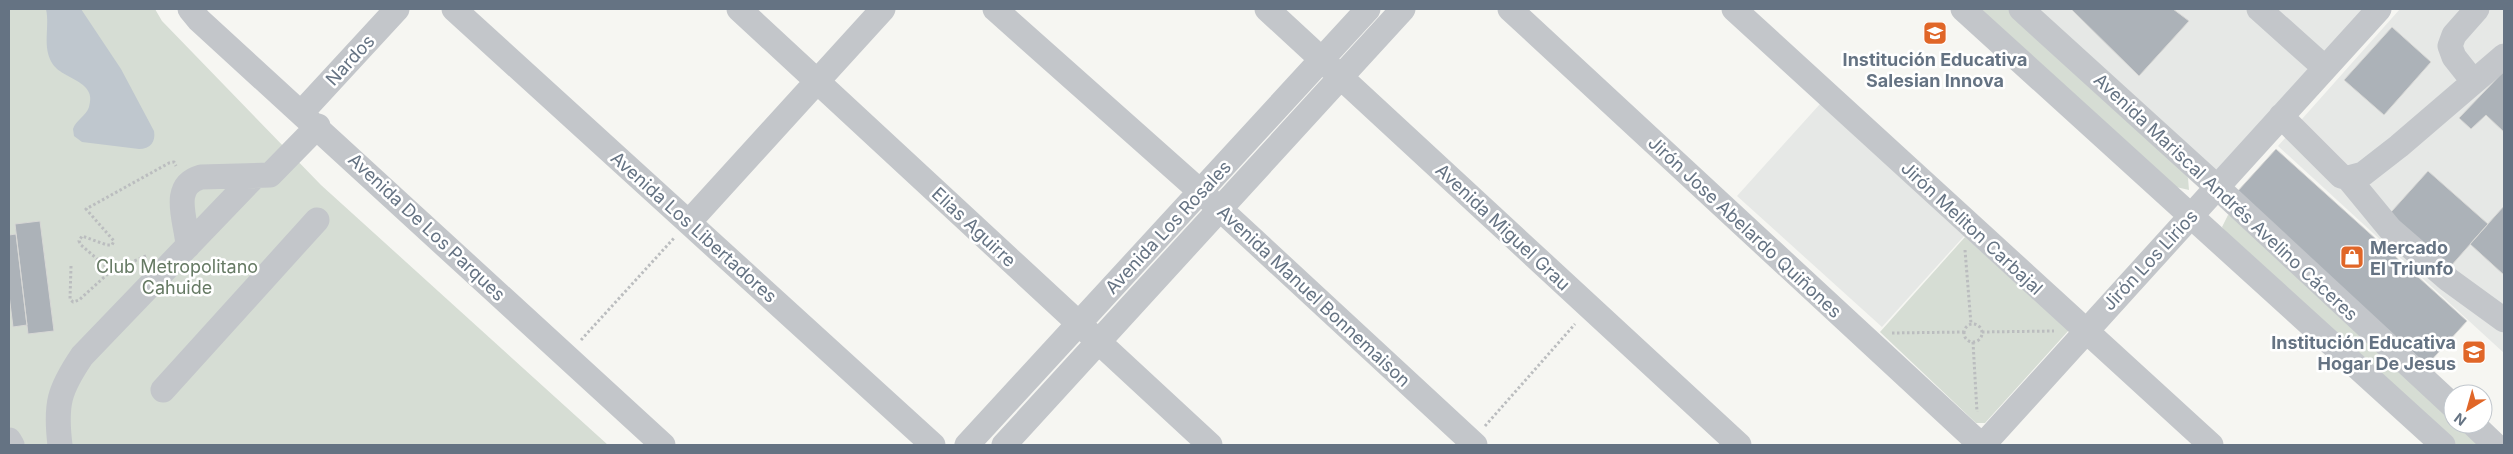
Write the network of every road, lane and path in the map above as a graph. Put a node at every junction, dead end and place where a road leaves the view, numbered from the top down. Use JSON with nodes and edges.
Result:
{"nodes":[{"id":1,"x":190,"y":9,"type":"edge"},
{"id":2,"x":397,"y":9,"type":"edge"},
{"id":3,"x":454,"y":9,"type":"edge"},
{"id":4,"x":739,"y":9,"type":"edge"},
{"id":5,"x":882,"y":9,"type":"edge"},
{"id":6,"x":995,"y":9,"type":"edge"},
{"id":7,"x":1267,"y":9,"type":"edge"},
{"id":8,"x":1368,"y":9,"type":"edge"},
{"id":9,"x":1403,"y":9,"type":"edge"},
{"id":10,"x":1510,"y":9,"type":"edge"},
{"id":11,"x":1734,"y":9,"type":"edge"},
{"id":12,"x":1963,"y":9,"type":"edge"},
{"id":13,"x":2021,"y":9,"type":"edge"},
{"id":14,"x":2259,"y":9,"type":"edge"},
{"id":15,"x":2379,"y":9,"type":"edge"},
{"id":16,"x":2477,"y":9,"type":"edge"},
{"id":17,"x":2504,"y":56,"type":"edge"},
{"id":18,"x":1322,"y":59,"type":"junction"},
{"id":19,"x":2325,"y":68,"type":"junction"},
{"id":20,"x":1341,"y":77,"type":"junction"},
{"id":21,"x":816,"y":81,"type":"junction"},
{"id":22,"x":2473,"y":81,"type":"junction"},
{"id":23,"x":2281,"y":116,"type":"junction"},
{"id":24,"x":310,"y":119,"type":"junction"},
{"id":25,"x":175,"y":170,"type":"dead end"},
{"id":26,"x":256,"y":176,"type":"junction"},
{"id":27,"x":2348,"y":178,"type":"junction"},
{"id":28,"x":2217,"y":187,"type":"junction"},
{"id":29,"x":1200,"y":192,"type":"junction"},
{"id":30,"x":1220,"y":209,"type":"junction"},
{"id":31,"x":2191,"y":216,"type":"junction"},
{"id":32,"x":317,"y":220,"type":"dead end"},
{"id":33,"x":689,"y":222,"type":"junction"},
{"id":34,"x":1969,"y":225,"type":"junction"},
{"id":35,"x":188,"y":246,"type":"junction"},
{"id":36,"x":150,"y":255,"type":"dead end"},
{"id":37,"x":71,"y":266,"type":"dead end"},
{"id":38,"x":111,"y":271,"type":"junction"},
{"id":39,"x":1591,"y":307,"type":"junction"},
{"id":40,"x":2504,"y":320,"type":"edge"},
{"id":41,"x":1078,"y":324,"type":"junction"},
{"id":42,"x":1972,"y":324,"type":"junction"},
{"id":43,"x":2085,"y":331,"type":"junction"},
{"id":44,"x":1964,"y":332,"type":"junction"},
{"id":45,"x":1982,"y":332,"type":"junction"},
{"id":46,"x":1861,"y":334,"type":"junction"},
{"id":47,"x":1973,"y":342,"type":"junction"},
{"id":48,"x":1098,"y":343,"type":"junction"},
{"id":49,"x":566,"y":356,"type":"junction"},
{"id":50,"x":163,"y":390,"type":"dead end"},
{"id":51,"x":2443,"y":397,"type":"edge"},
{"id":52,"x":2483,"y":434,"type":"edge"},
{"id":53,"x":9,"y":440,"type":"edge"},
{"id":54,"x":1473,"y":443,"type":"edge"},
{"id":55,"x":1979,"y":443,"type":"edge"},
{"id":56,"x":12,"y":445,"type":"edge"},
{"id":57,"x":60,"y":445,"type":"edge"},
{"id":58,"x":663,"y":445,"type":"edge"},
{"id":59,"x":933,"y":445,"type":"edge"},
{"id":60,"x":967,"y":445,"type":"edge"},
{"id":61,"x":1004,"y":445,"type":"edge"},
{"id":62,"x":1210,"y":445,"type":"edge"},
{"id":63,"x":1739,"y":445,"type":"edge"},
{"id":64,"x":2211,"y":445,"type":"edge"},
{"id":65,"x":2443,"y":445,"type":"edge"},
{"id":66,"x":2495,"y":445,"type":"edge"}],
"edges":[{"from":1,"to":24,"type":"street","name":"Avenida De Los Parques"},
{"from":2,"to":24,"type":"street","name":"Nardos"},
{"from":3,"to":33,"type":"street","name":"Avenida Los Libertadores"},
{"from":4,"to":21,"type":"street","name":"Elias Aguirre"},
{"from":5,"to":21,"type":"street"},
{"from":6,"to":29,"type":"street","name":"Avenida Manuel Bonnemaison"},
{"from":7,"to":18,"type":"street","name":"Avenida Miguel Grau"},
{"from":8,"to":18,"type":"street","name":"Avenida Los Rosales"},
{"from":9,"to":20,"type":"street","name":"Avenida Los Rosales"},
{"from":10,"to":46,"type":"street","name":"Jirón Jose Abelardo Quiñones"},
{"from":11,"to":34,"type":"street","name":"Jirón Meliton Carbajal"},
{"from":12,"to":31,"type":"street","name":"Avenida Mariscal Andrés Avelino Cáceres"},
{"from":13,"to":28,"type":"street","name":"Avenida Mariscal Andrés Avelino Cáceres"},
{"from":14,"to":19,"type":"street"},
{"from":15,"to":19,"type":"street","name":"Jirón Los Lirios"},
{"from":16,"to":22,"type":"street"},
{"from":17,"to":22,"type":"street"},
{"from":18,"to":20,"type":"street","name":"Avenida Miguel Grau"},
{"from":18,"to":29,"type":"street","name":"Avenida Los Rosales"},
{"from":19,"to":23,"type":"street","name":"Jirón Los Lirios"},
{"from":20,"to":30,"type":"street","name":"Avenida Los Rosales"},
{"from":20,"to":39,"type":"street","name":"Avenida Miguel Grau"},
{"from":21,"to":33,"type":"street"},
{"from":21,"to":41,"type":"street","name":"Elias Aguirre"},
{"from":22,"to":27,"type":"street"},
{"from":23,"to":27,"type":"street"},
{"from":23,"to":28,"type":"street","name":"Jirón Los Lirios"},
{"from":24,"to":26,"type":"street","name":"Nardos"},
{"from":24,"to":49,"type":"street","name":"Avenida De Los Parques"},
{"from":25,"to":38,"type":"path"},
{"from":26,"to":35,"type":"street"},
{"from":26,"to":35,"type":"street"},
{"from":27,"to":40,"type":"street"},
{"from":28,"to":31,"type":"street","name":"Jirón Los Lirios"},
{"from":28,"to":51,"type":"street","name":"Avenida Mariscal Andrés Avelino Cáceres"},
{"from":29,"to":30,"type":"street","name":"Avenida Manuel Bonnemaison"},
{"from":29,"to":41,"type":"street","name":"Avenida Los Rosales"},
{"from":30,"to":48,"type":"street","name":"Avenida Los Rosales"},
{"from":30,"to":54,"type":"street","name":"Avenida Manuel Bonnemaison"},
{"from":31,"to":43,"type":"street","name":"Jirón Los Lirios"},
{"from":31,"to":65,"type":"street","name":"Avenida Mariscal Andrés Avelino Cáceres"},
{"from":32,"to":50,"type":"street"},
{"from":33,"to":49,"type":"path"},
{"from":33,"to":59,"type":"street","name":"Avenida Los Libertadores"},
{"from":34,"to":42,"type":"path"},
{"from":34,"to":43,"type":"street","name":"Jirón Meliton Carbajal"},
{"from":35,"to":57,"type":"street"},
{"from":36,"to":38,"type":"path"},
{"from":37,"to":38,"type":"path"},
{"from":39,"to":54,"type":"path"},
{"from":39,"to":63,"type":"street","name":"Avenida Miguel Grau"},
{"from":41,"to":48,"type":"street","name":"Elias Aguirre"},
{"from":41,"to":60,"type":"street","name":"Avenida Los Rosales"},
{"from":42,"to":44,"type":"path"},
{"from":42,"to":45,"type":"path"},
{"from":43,"to":45,"type":"path"},
{"from":43,"to":55,"type":"street","name":"Jirón Los Lirios"},
{"from":43,"to":64,"type":"street","name":"Jirón Meliton Carbajal"},
{"from":44,"to":46,"type":"path"},
{"from":44,"to":47,"type":"path"},
{"from":45,"to":47,"type":"path"},
{"from":46,"to":55,"type":"street","name":"Jirón Jose Abelardo Quiñones"},
{"from":47,"to":55,"type":"path"},
{"from":48,"to":61,"type":"street","name":"Avenida Los Rosales"},
{"from":48,"to":62,"type":"street","name":"Elias Aguirre"},
{"from":49,"to":58,"type":"street","name":"Avenida De Los Parques"},
{"from":52,"to":66,"type":"street"},
{"from":53,"to":56,"type":"street"}]}
